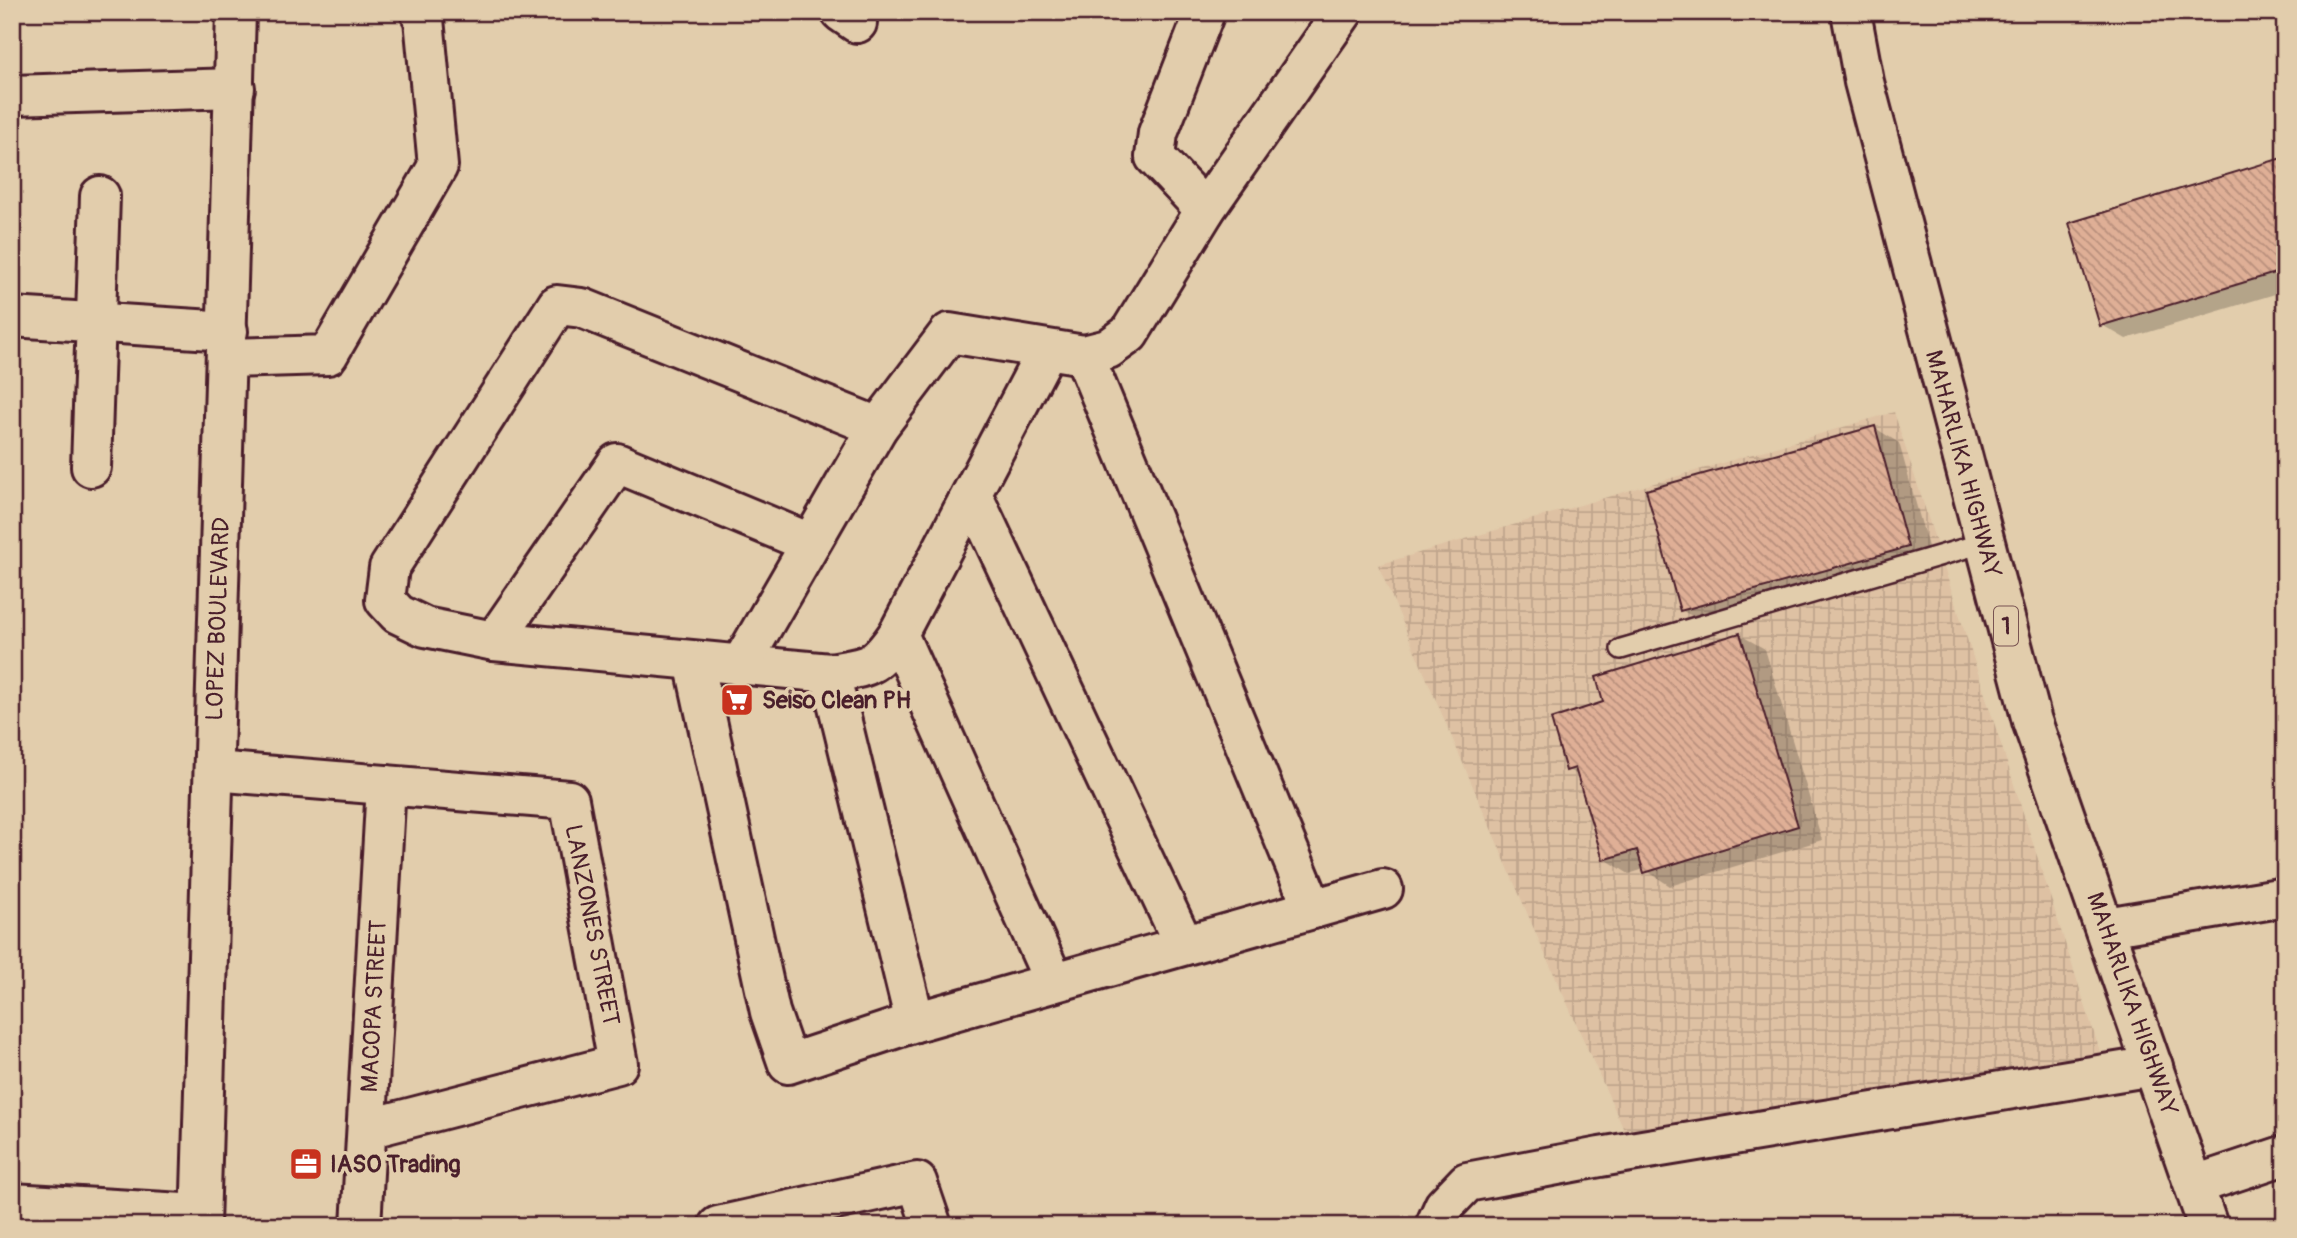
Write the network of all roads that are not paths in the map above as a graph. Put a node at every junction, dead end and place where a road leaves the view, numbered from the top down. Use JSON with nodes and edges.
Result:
{"nodes":[{"id":1,"x":236,"y":12,"type":"edge"},
{"id":2,"x":420,"y":12,"type":"edge"},
{"id":3,"x":1205,"y":12,"type":"edge"},
{"id":4,"x":1343,"y":12,"type":"edge"},
{"id":5,"x":1851,"y":12,"type":"edge"},
{"id":6,"x":236,"y":88,"type":"junction"},
{"id":7,"x":12,"y":95,"type":"edge"},
{"id":8,"x":100,"y":196,"type":"dead end"},
{"id":9,"x":1205,"y":210,"type":"junction"},
{"id":10,"x":12,"y":317,"type":"edge"},
{"id":11,"x":98,"y":322,"type":"junction"},
{"id":12,"x":227,"y":344,"type":"junction"},
{"id":13,"x":1066,"y":352,"type":"junction"},
{"id":14,"x":878,"y":427,"type":"junction"},
{"id":15,"x":91,"y":467,"type":"dead end"},
{"id":16,"x":972,"y":494,"type":"junction"},
{"id":17,"x":1983,"y":542,"type":"junction"},
{"id":18,"x":810,"y":543,"type":"junction"},
{"id":19,"x":898,"y":634,"type":"junction"},
{"id":20,"x":494,"y":641,"type":"junction"},
{"id":21,"x":1621,"y":649,"type":"dead end"},
{"id":22,"x":694,"y":662,"type":"junction"},
{"id":23,"x":740,"y":666,"type":"junction"},
{"id":24,"x":830,"y":673,"type":"junction"},
{"id":25,"x":214,"y":771,"type":"junction"},
{"id":26,"x":386,"y":785,"type":"junction"},
{"id":27,"x":1383,"y":889,"type":"dead end"},
{"id":28,"x":2285,"y":897,"type":"edge"},
{"id":29,"x":1312,"y":909,"type":"junction"},
{"id":30,"x":2106,"y":928,"type":"junction"},
{"id":31,"x":1184,"y":946,"type":"junction"},
{"id":32,"x":1054,"y":982,"type":"junction"},
{"id":33,"x":915,"y":1022,"type":"junction"},
{"id":34,"x":2154,"y":1066,"type":"junction"},
{"id":35,"x":368,"y":1129,"type":"junction"},
{"id":36,"x":2285,"y":1155,"type":"edge"},
{"id":37,"x":2194,"y":1185,"type":"junction"},
{"id":38,"x":12,"y":1203,"type":"edge"},
{"id":39,"x":200,"y":1220,"type":"edge"},
{"id":40,"x":361,"y":1226,"type":"edge"},
{"id":41,"x":718,"y":1226,"type":"edge"},
{"id":42,"x":932,"y":1226,"type":"edge"},
{"id":43,"x":1435,"y":1226,"type":"edge"},
{"id":44,"x":2208,"y":1226,"type":"edge"}],
"edges":[{"from":1,"to":6,"type":"street","name":"LOPEZ BOULEVARD"},
{"from":2,"to":12,"type":"street"},
{"from":3,"to":9,"type":"street"},
{"from":4,"to":9,"type":"street"},
{"from":5,"to":17,"type":"street","name":"MAHARLIKA HIGHWAY","number":"1"},
{"from":6,"to":7,"type":"street"},
{"from":6,"to":12,"type":"street","name":"LOPEZ BOULEVARD"},
{"from":8,"to":11,"type":"street"},
{"from":9,"to":13,"type":"street"},
{"from":10,"to":11,"type":"street"},
{"from":11,"to":12,"type":"street"},
{"from":11,"to":15,"type":"street"},
{"from":12,"to":25,"type":"street","name":"LOPEZ BOULEVARD"},
{"from":13,"to":14,"type":"street"},
{"from":13,"to":16,"type":"street"},
{"from":13,"to":29,"type":"street"},
{"from":14,"to":18,"type":"street"},
{"from":14,"to":20,"type":"street"},
{"from":16,"to":19,"type":"street"},
{"from":16,"to":31,"type":"street"},
{"from":17,"to":21,"type":"lane"},
{"from":17,"to":30,"type":"street","name":"MAHARLIKA HIGHWAY","number":"1"},
{"from":18,"to":20,"type":"street"},
{"from":18,"to":23,"type":"street"},
{"from":19,"to":24,"type":"street"},
{"from":19,"to":32,"type":"street"},
{"from":20,"to":22,"type":"street"},
{"from":22,"to":23,"type":"street"},
{"from":22,"to":33,"type":"street"},
{"from":23,"to":24,"type":"street"},
{"from":24,"to":33,"type":"street"},
{"from":25,"to":26,"type":"street","name":"LANZONES STREET"},
{"from":25,"to":39,"type":"street","name":"LOPEZ BOULEVARD"},
{"from":26,"to":35,"type":"street","name":"MACOPA STREET"},
{"from":26,"to":35,"type":"street","name":"LANZONES STREET"},
{"from":27,"to":29,"type":"street"},
{"from":28,"to":30,"type":"street"},
{"from":29,"to":31,"type":"street"},
{"from":30,"to":34,"type":"street","name":"MAHARLIKA HIGHWAY","number":"1"},
{"from":31,"to":32,"type":"street"},
{"from":32,"to":33,"type":"street"},
{"from":34,"to":37,"type":"street","name":"MAHARLIKA HIGHWAY","number":"1"},
{"from":34,"to":43,"type":"street"},
{"from":35,"to":40,"type":"street","name":"MACOPA STREET"},
{"from":36,"to":37,"type":"street"},
{"from":37,"to":44,"type":"street","name":"MAHARLIKA HIGHWAY","number":"1"},
{"from":38,"to":39,"type":"street"},
{"from":41,"to":42,"type":"street"}]}
